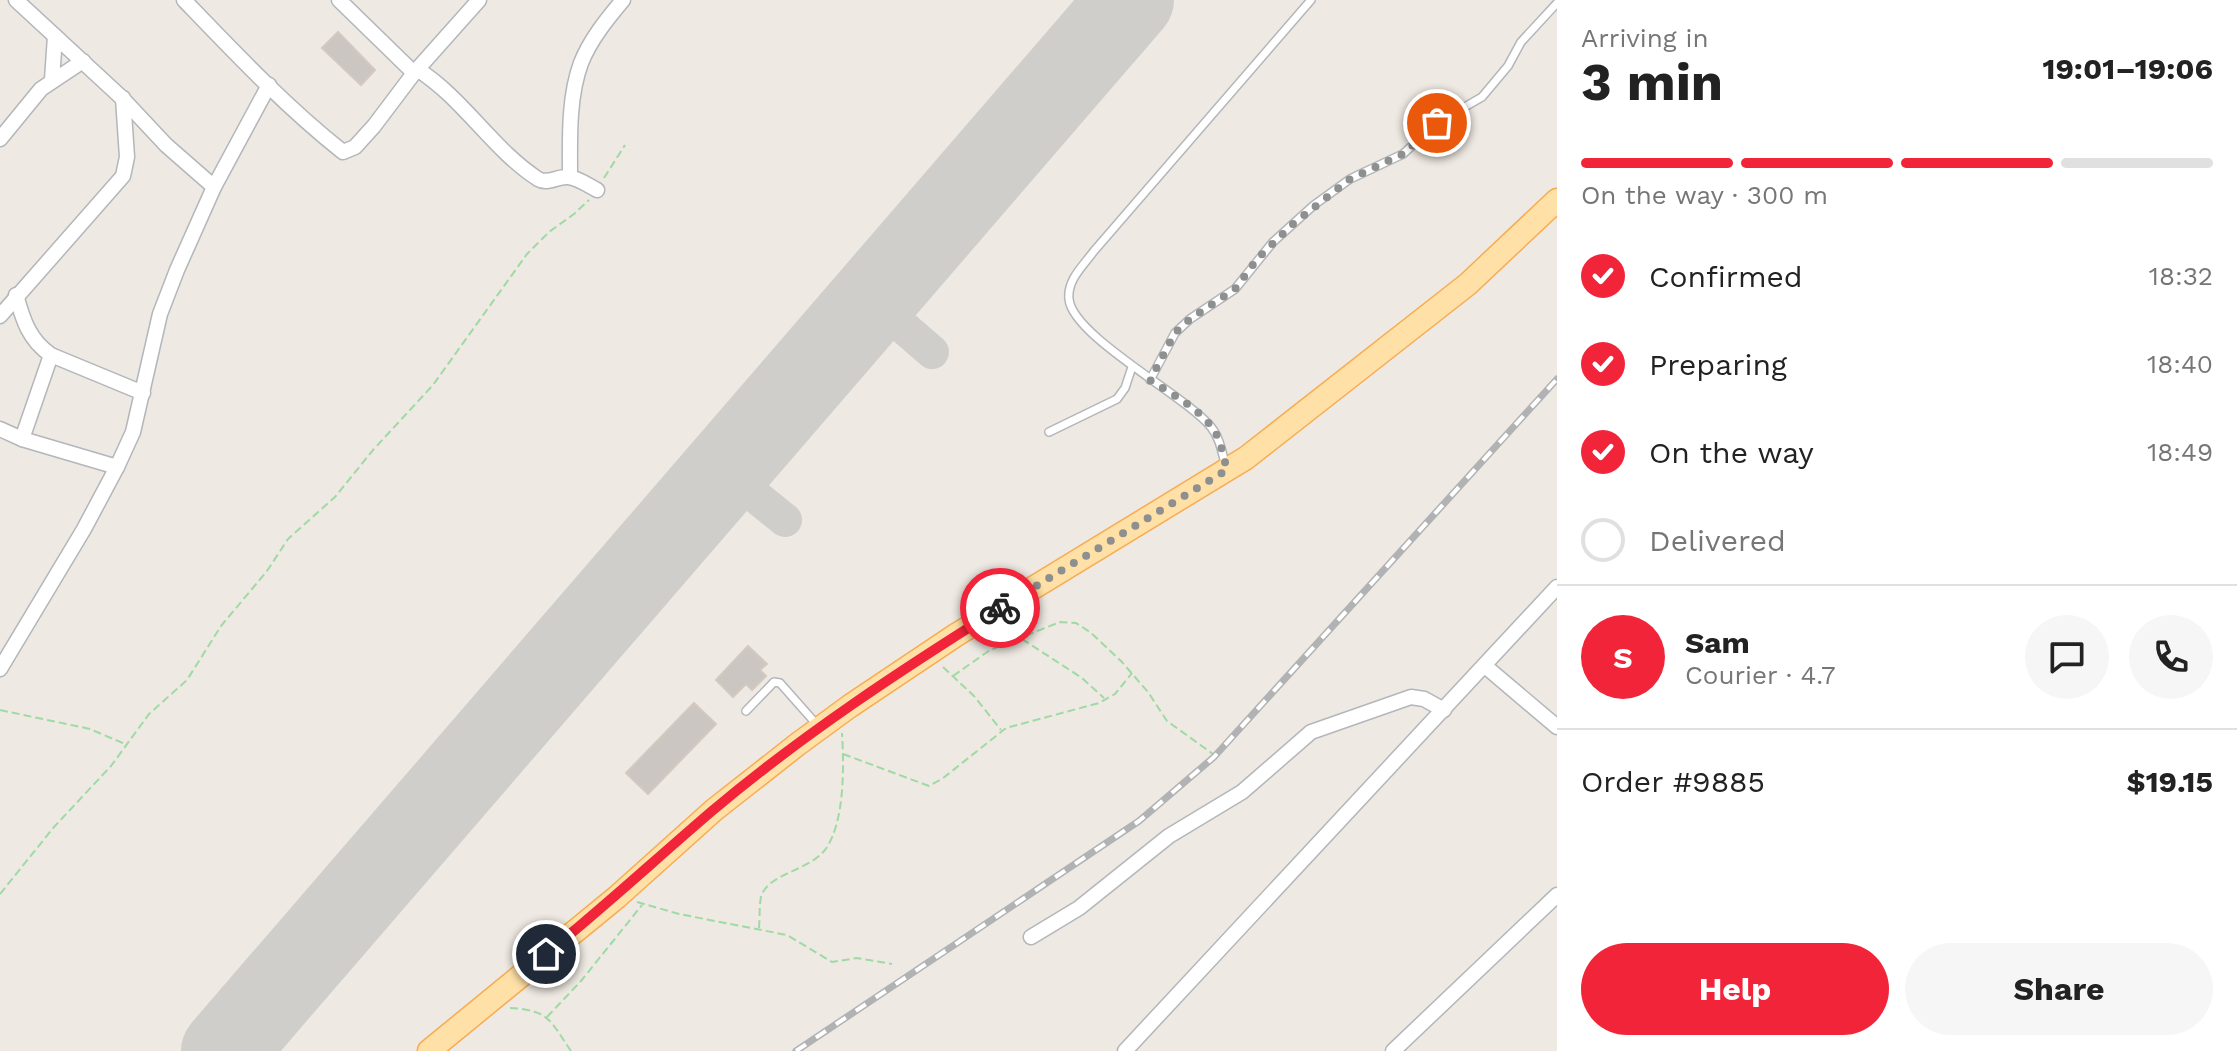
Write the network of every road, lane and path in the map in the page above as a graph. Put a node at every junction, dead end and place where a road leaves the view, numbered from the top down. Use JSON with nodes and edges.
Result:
{"nodes":[{"id":1,"x":184,"y":0,"type":"edge"},
{"id":2,"x":339,"y":0,"type":"edge"},
{"id":3,"x":479,"y":0,"type":"edge"},
{"id":4,"x":623,"y":0,"type":"edge"},
{"id":5,"x":1311,"y":0,"type":"edge"},
{"id":6,"x":20,"y":2,"type":"edge"},
{"id":7,"x":1557,"y":3,"type":"edge"},
{"id":8,"x":55,"y":36,"type":"junction"},
{"id":9,"x":83,"y":61,"type":"junction"},
{"id":10,"x":415,"y":71,"type":"junction"},
{"id":11,"x":52,"y":80,"type":"junction"},
{"id":12,"x":269,"y":85,"type":"junction"},
{"id":13,"x":122,"y":98,"type":"junction"},
{"id":14,"x":1,"y":137,"type":"edge"},
{"id":15,"x":625,"y":145,"type":"dead end"},
{"id":16,"x":570,"y":177,"type":"junction"},
{"id":17,"x":214,"y":187,"type":"junction"},
{"id":18,"x":597,"y":190,"type":"junction"},
{"id":19,"x":1557,"y":200,"type":"edge"},
{"id":20,"x":16,"y":295,"type":"junction"},
{"id":21,"x":0,"y":316,"type":"edge"},
{"id":22,"x":51,"y":355,"type":"junction"},
{"id":23,"x":1132,"y":367,"type":"junction"},
{"id":24,"x":1150,"y":380,"type":"junction"},
{"id":25,"x":143,"y":393,"type":"junction"},
{"id":26,"x":0,"y":429,"type":"edge"},
{"id":27,"x":1049,"y":432,"type":"dead end"},
{"id":28,"x":22,"y":439,"type":"junction"},
{"id":29,"x":117,"y":467,"type":"junction"},
{"id":30,"x":1227,"y":470,"type":"junction"},
{"id":31,"x":1557,"y":587,"type":"edge"},
{"id":32,"x":1021,"y":638,"type":"junction"},
{"id":33,"x":926,"y":655,"type":"junction"},
{"id":34,"x":1485,"y":666,"type":"junction"},
{"id":35,"x":0,"y":669,"type":"edge"},
{"id":36,"x":1132,"y":673,"type":"junction"},
{"id":37,"x":953,"y":676,"type":"junction"},
{"id":38,"x":1105,"y":700,"type":"junction"},
{"id":39,"x":0,"y":710,"type":"edge"},
{"id":40,"x":1444,"y":710,"type":"junction"},
{"id":41,"x":746,"y":711,"type":"dead end"},
{"id":42,"x":841,"y":712,"type":"junction"},
{"id":43,"x":1557,"y":727,"type":"edge"},
{"id":44,"x":819,"y":728,"type":"junction"},
{"id":45,"x":1001,"y":731,"type":"junction"},
{"id":46,"x":126,"y":745,"type":"junction"},
{"id":47,"x":843,"y":754,"type":"junction"},
{"id":48,"x":1213,"y":754,"type":"dead end"},
{"id":49,"x":0,"y":894,"type":"edge"},
{"id":50,"x":1557,"y":895,"type":"edge"},
{"id":51,"x":617,"y":897,"type":"junction"},
{"id":52,"x":643,"y":904,"type":"junction"},
{"id":53,"x":759,"y":928,"type":"junction"},
{"id":54,"x":1031,"y":937,"type":"dead end"},
{"id":55,"x":892,"y":964,"type":"dead end"},
{"id":56,"x":481,"y":1007,"type":"junction"},
{"id":57,"x":547,"y":1017,"type":"junction"},
{"id":58,"x":429,"y":1051,"type":"edge"},
{"id":59,"x":571,"y":1051,"type":"edge"},
{"id":60,"x":1125,"y":1051,"type":"edge"},
{"id":61,"x":1393,"y":1051,"type":"edge"}],
"edges":[{"from":1,"to":12,"type":"street"},
{"from":2,"to":10,"type":"street"},
{"from":3,"to":10,"type":"street"},
{"from":4,"to":16,"type":"street"},
{"from":5,"to":23,"type":"lane"},
{"from":6,"to":8,"type":"street"},
{"from":7,"to":24,"type":"lane"},
{"from":8,"to":9,"type":"street"},
{"from":8,"to":11,"type":"street"},
{"from":9,"to":11,"type":"street"},
{"from":9,"to":13,"type":"street"},
{"from":10,"to":12,"type":"street"},
{"from":10,"to":16,"type":"street"},
{"from":11,"to":14,"type":"street"},
{"from":12,"to":17,"type":"street"},
{"from":13,"to":17,"type":"street"},
{"from":13,"to":20,"type":"street"},
{"from":15,"to":18,"type":"path"},
{"from":16,"to":18,"type":"street"},
{"from":17,"to":25,"type":"street"},
{"from":18,"to":46,"type":"path"},
{"from":19,"to":30,"type":"main road"},
{"from":20,"to":21,"type":"street"},
{"from":20,"to":22,"type":"street"},
{"from":22,"to":25,"type":"street"},
{"from":22,"to":28,"type":"street"},
{"from":23,"to":24,"type":"lane"},
{"from":23,"to":27,"type":"lane"},
{"from":24,"to":30,"type":"lane"},
{"from":25,"to":29,"type":"street"},
{"from":26,"to":28,"type":"street"},
{"from":28,"to":29,"type":"street"},
{"from":29,"to":35,"type":"street"},
{"from":30,"to":33,"type":"main road"},
{"from":31,"to":34,"type":"street"},
{"from":32,"to":36,"type":"path"},
{"from":32,"to":37,"type":"path"},
{"from":32,"to":38,"type":"path"},
{"from":33,"to":37,"type":"path"},
{"from":33,"to":42,"type":"main road"},
{"from":34,"to":40,"type":"street"},
{"from":34,"to":43,"type":"street"},
{"from":36,"to":38,"type":"path"},
{"from":36,"to":48,"type":"path"},
{"from":37,"to":45,"type":"path"},
{"from":38,"to":45,"type":"path"},
{"from":39,"to":46,"type":"path"},
{"from":40,"to":54,"type":"street"},
{"from":40,"to":60,"type":"street"},
{"from":41,"to":44,"type":"lane"},
{"from":42,"to":44,"type":"main road"},
{"from":42,"to":47,"type":"path"},
{"from":44,"to":51,"type":"main road"},
{"from":45,"to":47,"type":"path"},
{"from":46,"to":49,"type":"path"},
{"from":47,"to":53,"type":"path"},
{"from":50,"to":61,"type":"street"},
{"from":51,"to":52,"type":"path"},
{"from":51,"to":56,"type":"main road"},
{"from":52,"to":53,"type":"path"},
{"from":52,"to":57,"type":"path"},
{"from":53,"to":55,"type":"path"},
{"from":56,"to":57,"type":"path"},
{"from":56,"to":58,"type":"main road"},
{"from":57,"to":59,"type":"path"}]}
